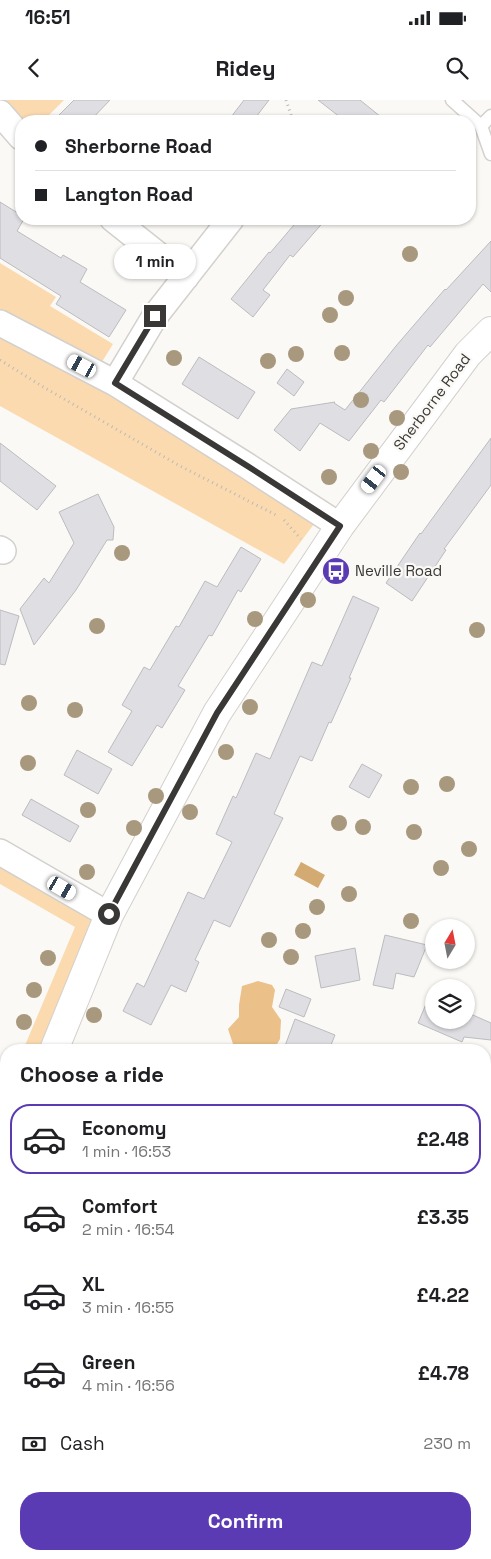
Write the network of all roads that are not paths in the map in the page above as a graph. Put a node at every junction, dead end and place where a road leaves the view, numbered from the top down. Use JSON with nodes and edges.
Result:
{"nodes":[{"id":1,"x":452,"y":100,"type":"edge"},
{"id":2,"x":0,"y":113,"type":"edge"},
{"id":3,"x":469,"y":115,"type":"edge"},
{"id":4,"x":491,"y":116,"type":"edge"},
{"id":5,"x":476,"y":122,"type":"edge"},
{"id":6,"x":481,"y":126,"type":"junction"},
{"id":7,"x":15,"y":130,"type":"edge"},
{"id":8,"x":491,"y":154,"type":"edge"},
{"id":9,"x":121,"y":225,"type":"edge"},
{"id":10,"x":227,"y":225,"type":"edge"},
{"id":11,"x":186,"y":277,"type":"junction"},
{"id":12,"x":0,"y":323,"type":"edge"},
{"id":13,"x":491,"y":331,"type":"edge"},
{"id":14,"x":115,"y":383,"type":"junction"},
{"id":15,"x":340,"y":526,"type":"junction"},
{"id":16,"x":0,"y":852,"type":"edge"},
{"id":17,"x":109,"y":914,"type":"junction"},
{"id":18,"x":56,"y":1044,"type":"edge"}],
"edges":[{"from":1,"to":3,"type":"lane"},
{"from":2,"to":7,"type":"street"},
{"from":4,"to":6,"type":"lane"},
{"from":5,"to":6,"type":"lane"},
{"from":6,"to":8,"type":"lane"},
{"from":9,"to":11,"type":"street"},
{"from":10,"to":11,"type":"street"},
{"from":11,"to":14,"type":"street"},
{"from":12,"to":14,"type":"street"},
{"from":13,"to":15,"type":"street","name":"Sherborne Road"},
{"from":14,"to":15,"type":"street"},
{"from":15,"to":17,"type":"street","name":"Sherborne Road"},
{"from":16,"to":17,"type":"street"},
{"from":17,"to":18,"type":"street","name":"Sherborne Road"}]}
